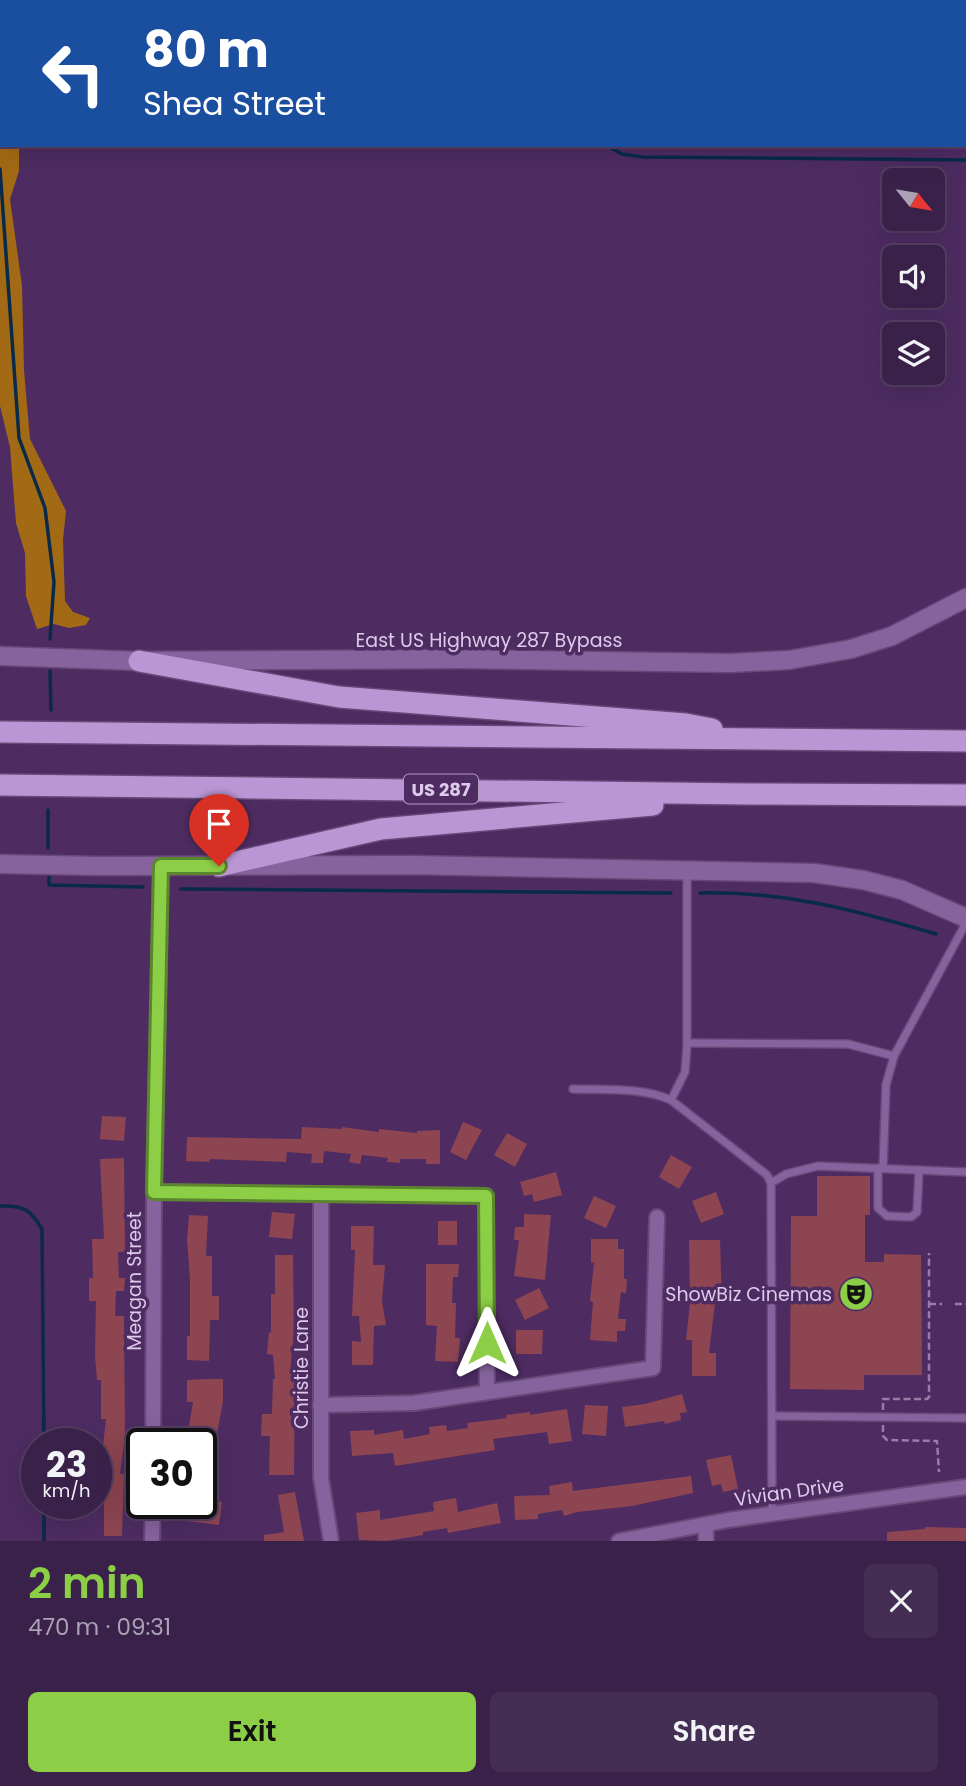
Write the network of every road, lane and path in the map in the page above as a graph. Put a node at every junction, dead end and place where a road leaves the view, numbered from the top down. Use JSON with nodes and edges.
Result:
{"nodes":[{"id":1,"x":966,"y":598,"type":"edge"},
{"id":2,"x":0,"y":656,"type":"edge"},
{"id":3,"x":139,"y":661,"type":"junction"},
{"id":4,"x":0,"y":732,"type":"edge"},
{"id":5,"x":740,"y":740,"type":"junction"},
{"id":6,"x":966,"y":741,"type":"edge"},
{"id":7,"x":0,"y":785,"type":"edge"},
{"id":8,"x":882,"y":794,"type":"junction"},
{"id":9,"x":966,"y":794,"type":"edge"},
{"id":10,"x":0,"y":864,"type":"edge"},
{"id":11,"x":161,"y":866,"type":"junction"},
{"id":12,"x":219,"y":866,"type":"junction"},
{"id":13,"x":687,"y":870,"type":"junction"},
{"id":14,"x":966,"y":920,"type":"edge"},
{"id":15,"x":687,"y":1043,"type":"junction"},
{"id":16,"x":894,"y":1056,"type":"junction"},
{"id":17,"x":573,"y":1089,"type":"dead end"},
{"id":18,"x":671,"y":1100,"type":"junction"},
{"id":19,"x":881,"y":1168,"type":"junction"},
{"id":20,"x":919,"y":1170,"type":"junction"},
{"id":21,"x":966,"y":1172,"type":"edge"},
{"id":22,"x":771,"y":1183,"type":"junction"},
{"id":23,"x":154,"y":1192,"type":"junction"},
{"id":24,"x":321,"y":1194,"type":"junction"},
{"id":25,"x":657,"y":1217,"type":"dead end"},
{"id":26,"x":929,"y":1253,"type":"dead end"},
{"id":27,"x":929,"y":1304,"type":"junction"},
{"id":28,"x":942,"y":1304,"type":"dead end"},
{"id":29,"x":956,"y":1304,"type":"dead end"},
{"id":30,"x":966,"y":1304,"type":"edge"},
{"id":31,"x":487,"y":1392,"type":"junction"},
{"id":32,"x":320,"y":1405,"type":"junction"},
{"id":33,"x":883,"y":1410,"type":"dead end"},
{"id":34,"x":772,"y":1416,"type":"junction"},
{"id":35,"x":966,"y":1418,"type":"edge"},
{"id":36,"x":883,"y":1425,"type":"dead end"},
{"id":37,"x":153,"y":1428,"type":"edge"},
{"id":38,"x":939,"y":1472,"type":"dead end"},
{"id":39,"x":966,"y":1487,"type":"edge"},
{"id":40,"x":772,"y":1514,"type":"junction"},
{"id":41,"x":153,"y":1519,"type":"edge"},
{"id":42,"x":706,"y":1525,"type":"junction"},
{"id":43,"x":152,"y":1541,"type":"edge"},
{"id":44,"x":331,"y":1541,"type":"edge"},
{"id":45,"x":619,"y":1541,"type":"edge"},
{"id":46,"x":706,"y":1541,"type":"edge"}],
"edges":[{"from":1,"to":3,"type":"main road","name":"East US Highway 287 Bypass"},
{"from":2,"to":3,"type":"main road","name":"East US Highway 287 Bypass"},
{"from":3,"to":5,"type":"highway"},
{"from":4,"to":5,"type":"highway"},
{"from":5,"to":6,"type":"highway"},
{"from":7,"to":8,"type":"highway","number":"US 287"},
{"from":8,"to":9,"type":"highway","number":"US 287"},
{"from":8,"to":12,"type":"highway"},
{"from":10,"to":11,"type":"main road"},
{"from":11,"to":12,"type":"main road"},
{"from":11,"to":23,"type":"street","name":"Meagan Street"},
{"from":12,"to":13,"type":"main road"},
{"from":13,"to":14,"type":"main road"},
{"from":13,"to":15,"type":"lane"},
{"from":14,"to":16,"type":"lane"},
{"from":15,"to":16,"type":"lane"},
{"from":15,"to":18,"type":"lane"},
{"from":16,"to":19,"type":"lane"},
{"from":17,"to":18,"type":"lane"},
{"from":18,"to":22,"type":"lane"},
{"from":19,"to":20,"type":"lane"},
{"from":19,"to":20,"type":"lane"},
{"from":19,"to":22,"type":"lane"},
{"from":20,"to":21,"type":"lane"},
{"from":22,"to":34,"type":"lane"},
{"from":23,"to":24,"type":"street"},
{"from":23,"to":37,"type":"street","name":"Meagan Street"},
{"from":24,"to":31,"type":"street"},
{"from":24,"to":32,"type":"street","name":"Christie Lane"},
{"from":25,"to":31,"type":"street"},
{"from":26,"to":27,"type":"path"},
{"from":27,"to":28,"type":"path"},
{"from":27,"to":33,"type":"path"},
{"from":29,"to":30,"type":"path"},
{"from":31,"to":32,"type":"street"},
{"from":32,"to":44,"type":"street","name":"Christie Lane"},
{"from":34,"to":35,"type":"lane"},
{"from":34,"to":40,"type":"lane"},
{"from":36,"to":38,"type":"path"},
{"from":39,"to":40,"type":"street","name":"Vivian Drive"},
{"from":40,"to":42,"type":"street","name":"Vivian Drive"},
{"from":41,"to":43,"type":"street"},
{"from":42,"to":45,"type":"street","name":"Vivian Drive"},
{"from":42,"to":46,"type":"street"}]}
